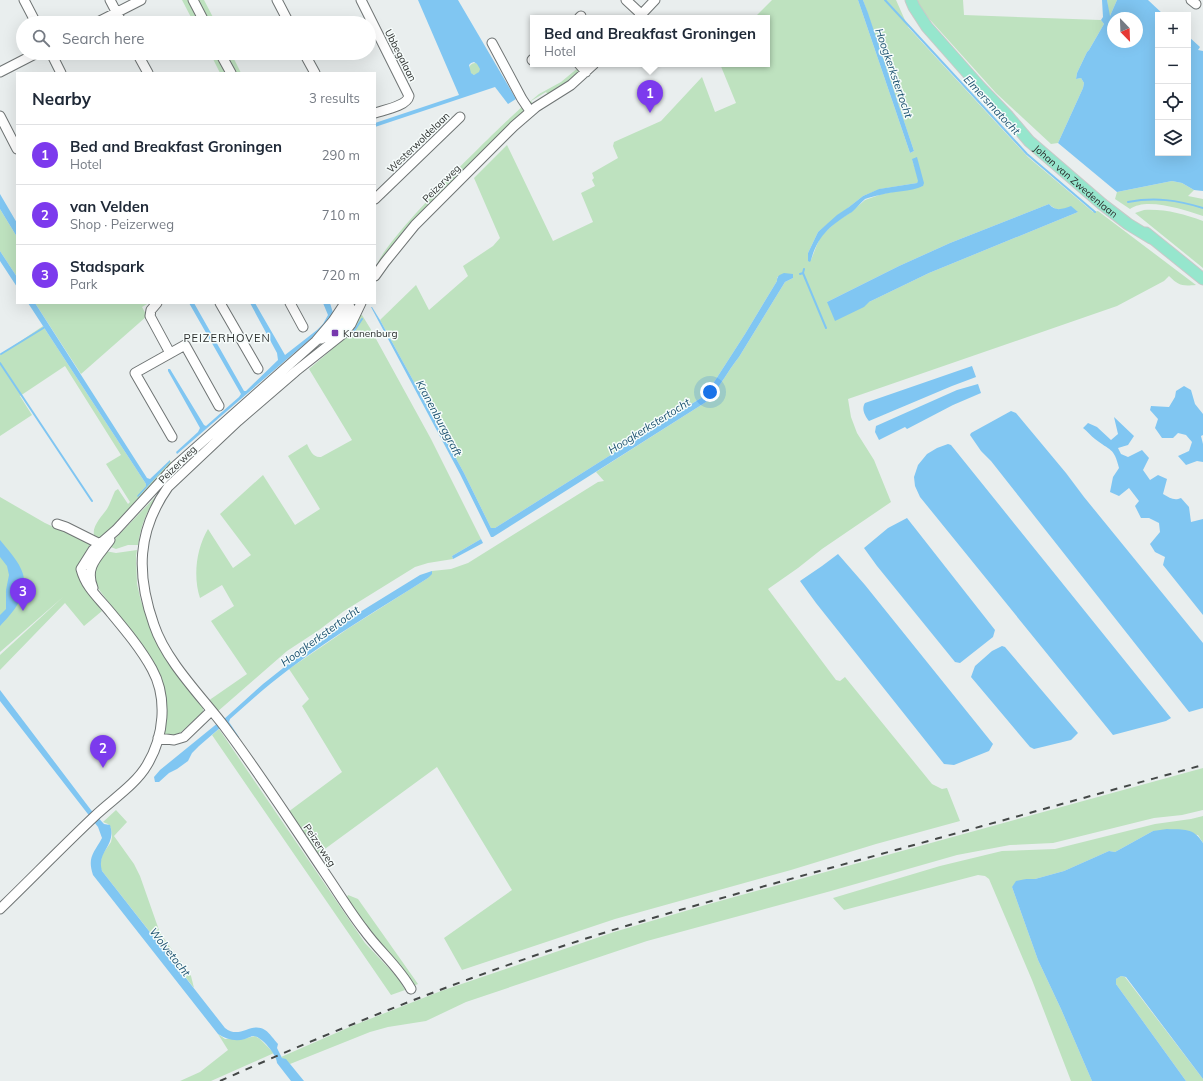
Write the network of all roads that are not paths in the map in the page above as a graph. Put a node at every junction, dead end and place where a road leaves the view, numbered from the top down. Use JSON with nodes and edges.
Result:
{"nodes":[{"id":1,"x":24,"y":0,"type":"edge"},
{"id":2,"x":110,"y":0,"type":"edge"},
{"id":3,"x":141,"y":0,"type":"edge"},
{"id":4,"x":193,"y":0,"type":"edge"},
{"id":5,"x":277,"y":0,"type":"edge"},
{"id":6,"x":361,"y":0,"type":"edge"},
{"id":7,"x":626,"y":0,"type":"edge"},
{"id":8,"x":654,"y":0,"type":"edge"},
{"id":9,"x":904,"y":0,"type":"edge"},
{"id":10,"x":911,"y":0,"type":"edge"},
{"id":11,"x":117,"y":12,"type":"junction"},
{"id":12,"x":639,"y":15,"type":"edge"},
{"id":13,"x":641,"y":15,"type":"edge"},
{"id":14,"x":32,"y":16,"type":"edge"},
{"id":15,"x":109,"y":16,"type":"edge"},
{"id":16,"x":119,"y":16,"type":"edge"},
{"id":17,"x":201,"y":16,"type":"edge"},
{"id":18,"x":285,"y":16,"type":"edge"},
{"id":19,"x":369,"y":16,"type":"edge"},
{"id":20,"x":927,"y":27,"type":"junction"},
{"id":21,"x":376,"y":30,"type":"edge"},
{"id":22,"x":492,"y":43,"type":"dead end"},
{"id":23,"x":23,"y":60,"type":"edge"},
{"id":24,"x":54,"y":60,"type":"edge"},
{"id":25,"x":141,"y":60,"type":"edge"},
{"id":26,"x":224,"y":60,"type":"edge"},
{"id":27,"x":308,"y":60,"type":"edge"},
{"id":28,"x":582,"y":67,"type":"edge"},
{"id":29,"x":591,"y":67,"type":"edge"},
{"id":30,"x":0,"y":72,"type":"edge"},
{"id":31,"x":60,"y":72,"type":"edge"},
{"id":32,"x":147,"y":72,"type":"edge"},
{"id":33,"x":230,"y":72,"type":"edge"},
{"id":34,"x":314,"y":72,"type":"edge"},
{"id":35,"x":586,"y":72,"type":"junction"},
{"id":36,"x":530,"y":111,"type":"junction"},
{"id":37,"x":376,"y":113,"type":"edge"},
{"id":38,"x":0,"y":116,"type":"edge"},
{"id":39,"x":460,"y":117,"type":"dead end"},
{"id":40,"x":16,"y":147,"type":"edge"},
{"id":41,"x":376,"y":198,"type":"edge"},
{"id":42,"x":376,"y":275,"type":"edge"},
{"id":43,"x":1203,"y":279,"type":"edge"},
{"id":44,"x":156,"y":304,"type":"edge"},
{"id":45,"x":221,"y":304,"type":"edge"},
{"id":46,"x":291,"y":304,"type":"edge"},
{"id":47,"x":348,"y":304,"type":"edge"},
{"id":48,"x":360,"y":304,"type":"edge"},
{"id":49,"x":303,"y":327,"type":"dead end"},
{"id":50,"x":170,"y":353,"type":"junction"},
{"id":51,"x":290,"y":364,"type":"junction"},
{"id":52,"x":258,"y":369,"type":"dead end"},
{"id":53,"x":296,"y":371,"type":"junction"},
{"id":54,"x":219,"y":406,"type":"dead end"},
{"id":55,"x":172,"y":437,"type":"dead end"},
{"id":56,"x":56,"y":524,"type":"dead end"},
{"id":57,"x":102,"y":545,"type":"junction"},
{"id":58,"x":211,"y":711,"type":"junction"},
{"id":59,"x":158,"y":738,"type":"junction"},
{"id":60,"x":0,"y":909,"type":"edge"},
{"id":61,"x":412,"y":989,"type":"dead end"}],
"edges":[{"from":1,"to":14,"type":"street"},
{"from":2,"to":11,"type":"street"},
{"from":3,"to":11,"type":"street"},
{"from":4,"to":17,"type":"street"},
{"from":5,"to":18,"type":"street"},
{"from":6,"to":19,"type":"street","name":"Ubbegalaan"},
{"from":7,"to":12,"type":"street"},
{"from":8,"to":13,"type":"street"},
{"from":9,"to":20,"type":"main road","name":"Johan van Zwedenlaan"},
{"from":10,"to":20,"type":"main road","name":"Johan van Zwedenlaan"},
{"from":11,"to":15,"type":"street"},
{"from":11,"to":16,"type":"street"},
{"from":20,"to":43,"type":"main road","name":"Johan van Zwedenlaan"},
{"from":21,"to":37,"type":"street","name":"Ubbegalaan"},
{"from":22,"to":36,"type":"street"},
{"from":23,"to":30,"type":"street"},
{"from":24,"to":31,"type":"street"},
{"from":25,"to":32,"type":"street"},
{"from":26,"to":33,"type":"street"},
{"from":27,"to":34,"type":"street"},
{"from":28,"to":35,"type":"street"},
{"from":29,"to":35,"type":"street","name":"Peizerweg"},
{"from":35,"to":36,"type":"street","name":"Peizerweg"},
{"from":36,"to":42,"type":"street","name":"Peizerweg"},
{"from":38,"to":40,"type":"street"},
{"from":39,"to":41,"type":"street","name":"Westerwoldelaan"},
{"from":44,"to":50,"type":"street"},
{"from":45,"to":52,"type":"street"},
{"from":46,"to":49,"type":"street"},
{"from":47,"to":51,"type":"street","name":"Peizerweg"},
{"from":48,"to":53,"type":"street","name":"Peizerweg"},
{"from":50,"to":54,"type":"street"},
{"from":50,"to":55,"type":"street"},
{"from":51,"to":53,"type":"street"},
{"from":51,"to":57,"type":"street","name":"Peizerweg"},
{"from":53,"to":58,"type":"street","name":"Peizerweg"},
{"from":56,"to":57,"type":"street"},
{"from":57,"to":59,"type":"street","name":"Peizerweg"},
{"from":58,"to":59,"type":"street"},
{"from":58,"to":61,"type":"street","name":"Peizerweg"},
{"from":59,"to":60,"type":"street","name":"Peizerweg"}]}
